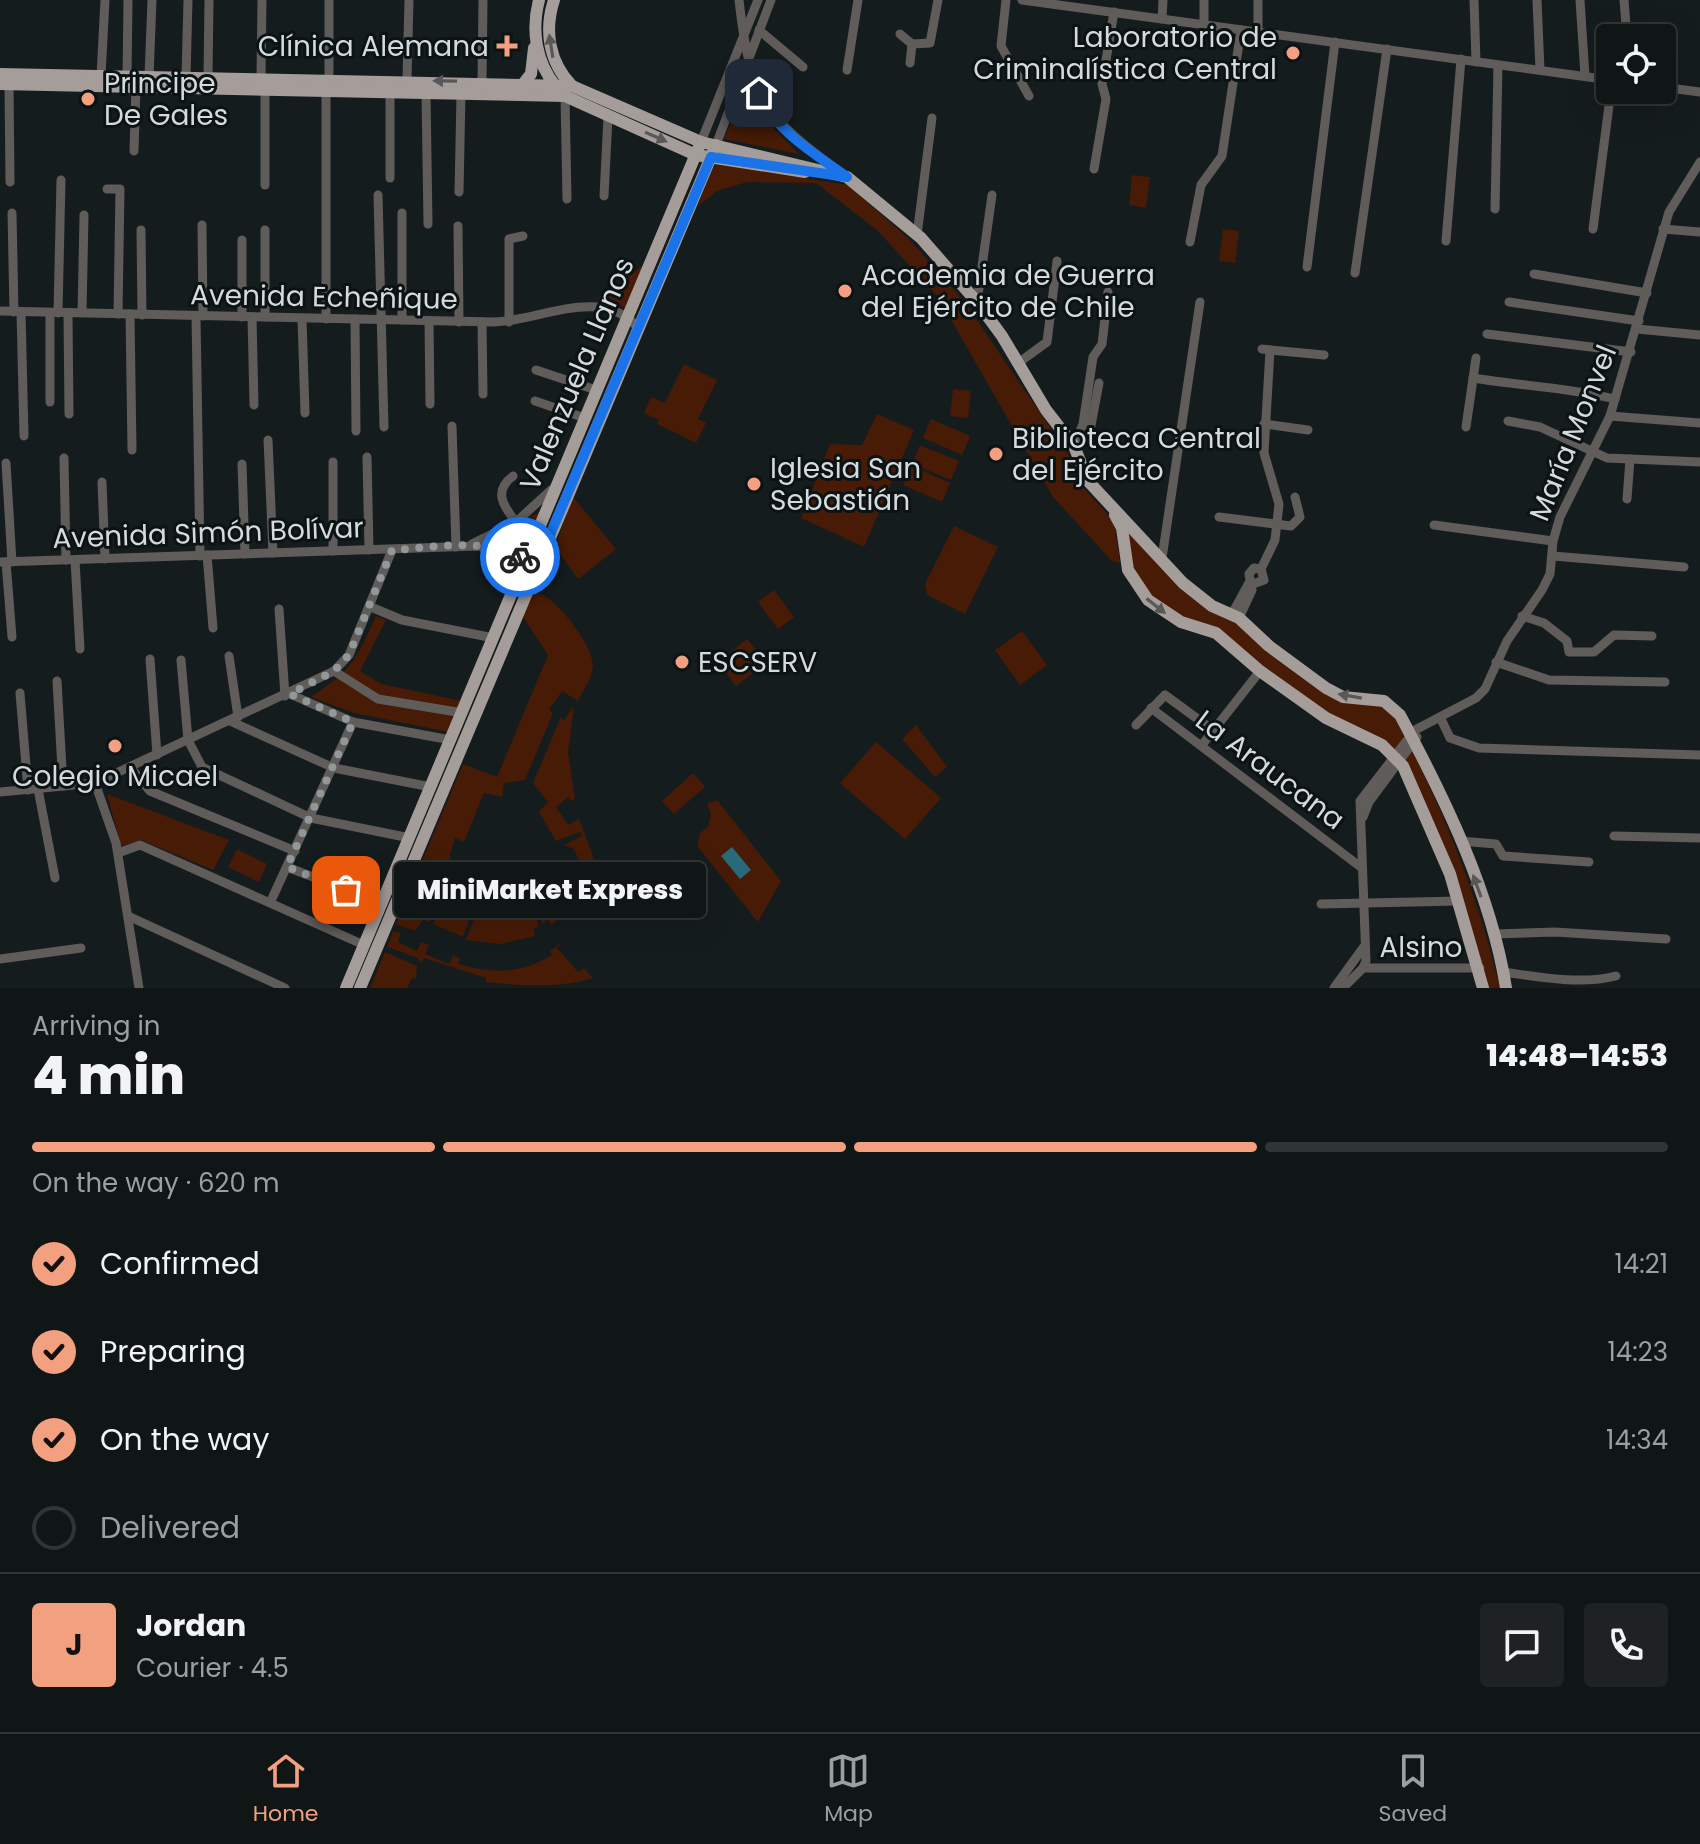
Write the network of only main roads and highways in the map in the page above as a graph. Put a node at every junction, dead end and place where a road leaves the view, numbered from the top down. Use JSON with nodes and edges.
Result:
{"nodes":[{"id":1,"x":539,"y":0,"type":"edge"},
{"id":2,"x":554,"y":0,"type":"edge"},
{"id":3,"x":535,"y":33,"type":"junction"},
{"id":4,"x":0,"y":74,"type":"edge"},
{"id":5,"x":4,"y":84,"type":"edge"},
{"id":6,"x":263,"y":84,"type":"junction"},
{"id":7,"x":523,"y":84,"type":"junction"},
{"id":8,"x":328,"y":85,"type":"junction"},
{"id":9,"x":553,"y":85,"type":"junction"},
{"id":10,"x":568,"y":91,"type":"junction"},
{"id":11,"x":701,"y":142,"type":"junction"},
{"id":12,"x":713,"y":151,"type":"junction"},
{"id":13,"x":696,"y":155,"type":"junction"},
{"id":14,"x":1105,"y":503,"type":"junction"},
{"id":15,"x":1140,"y":534,"type":"junction"},
{"id":16,"x":1124,"y":539,"type":"junction"},
{"id":17,"x":530,"y":565,"type":"junction"},
{"id":18,"x":346,"y":988,"type":"edge"},
{"id":19,"x":360,"y":988,"type":"edge"},
{"id":20,"x":1483,"y":988,"type":"edge"},
{"id":21,"x":1506,"y":988,"type":"edge"}],
"edges":[{"from":1,"to":3,"type":"main road"},
{"from":10,"to":2,"type":"main road","one_way":true},
{"from":3,"to":7,"type":"main road"},
{"from":3,"to":9,"type":"main road"},
{"from":4,"to":6,"type":"main road"},
{"from":5,"to":6,"type":"main road"},
{"from":6,"to":8,"type":"main road"},
{"from":7,"to":8,"type":"main road","one_way":true},
{"from":7,"to":9,"type":"main road"},
{"from":8,"to":10,"type":"main road"},
{"from":9,"to":10,"type":"main road"},
{"from":10,"to":11,"type":"main road"},
{"from":10,"to":13,"type":"main road","one_way":true},
{"from":11,"to":12,"type":"main road"},
{"from":11,"to":13,"type":"main road","name":"Valenzuela Llanos"},
{"from":12,"to":13,"type":"main road"},
{"from":12,"to":14,"type":"main road"},
{"from":12,"to":17,"type":"main road","name":"Valenzuela Llanos"},
{"from":13,"to":17,"type":"main road","name":"Valenzuela Llanos"},
{"from":14,"to":15,"type":"main road"},
{"from":14,"to":16,"type":"main road"},
{"from":15,"to":16,"type":"main road"},
{"from":21,"to":15,"type":"main road","one_way":true},
{"from":16,"to":20,"type":"main road","one_way":true},
{"from":17,"to":18,"type":"main road","name":"Valenzuela Llanos"},
{"from":17,"to":19,"type":"main road","name":"Valenzuela Llanos"}]}
